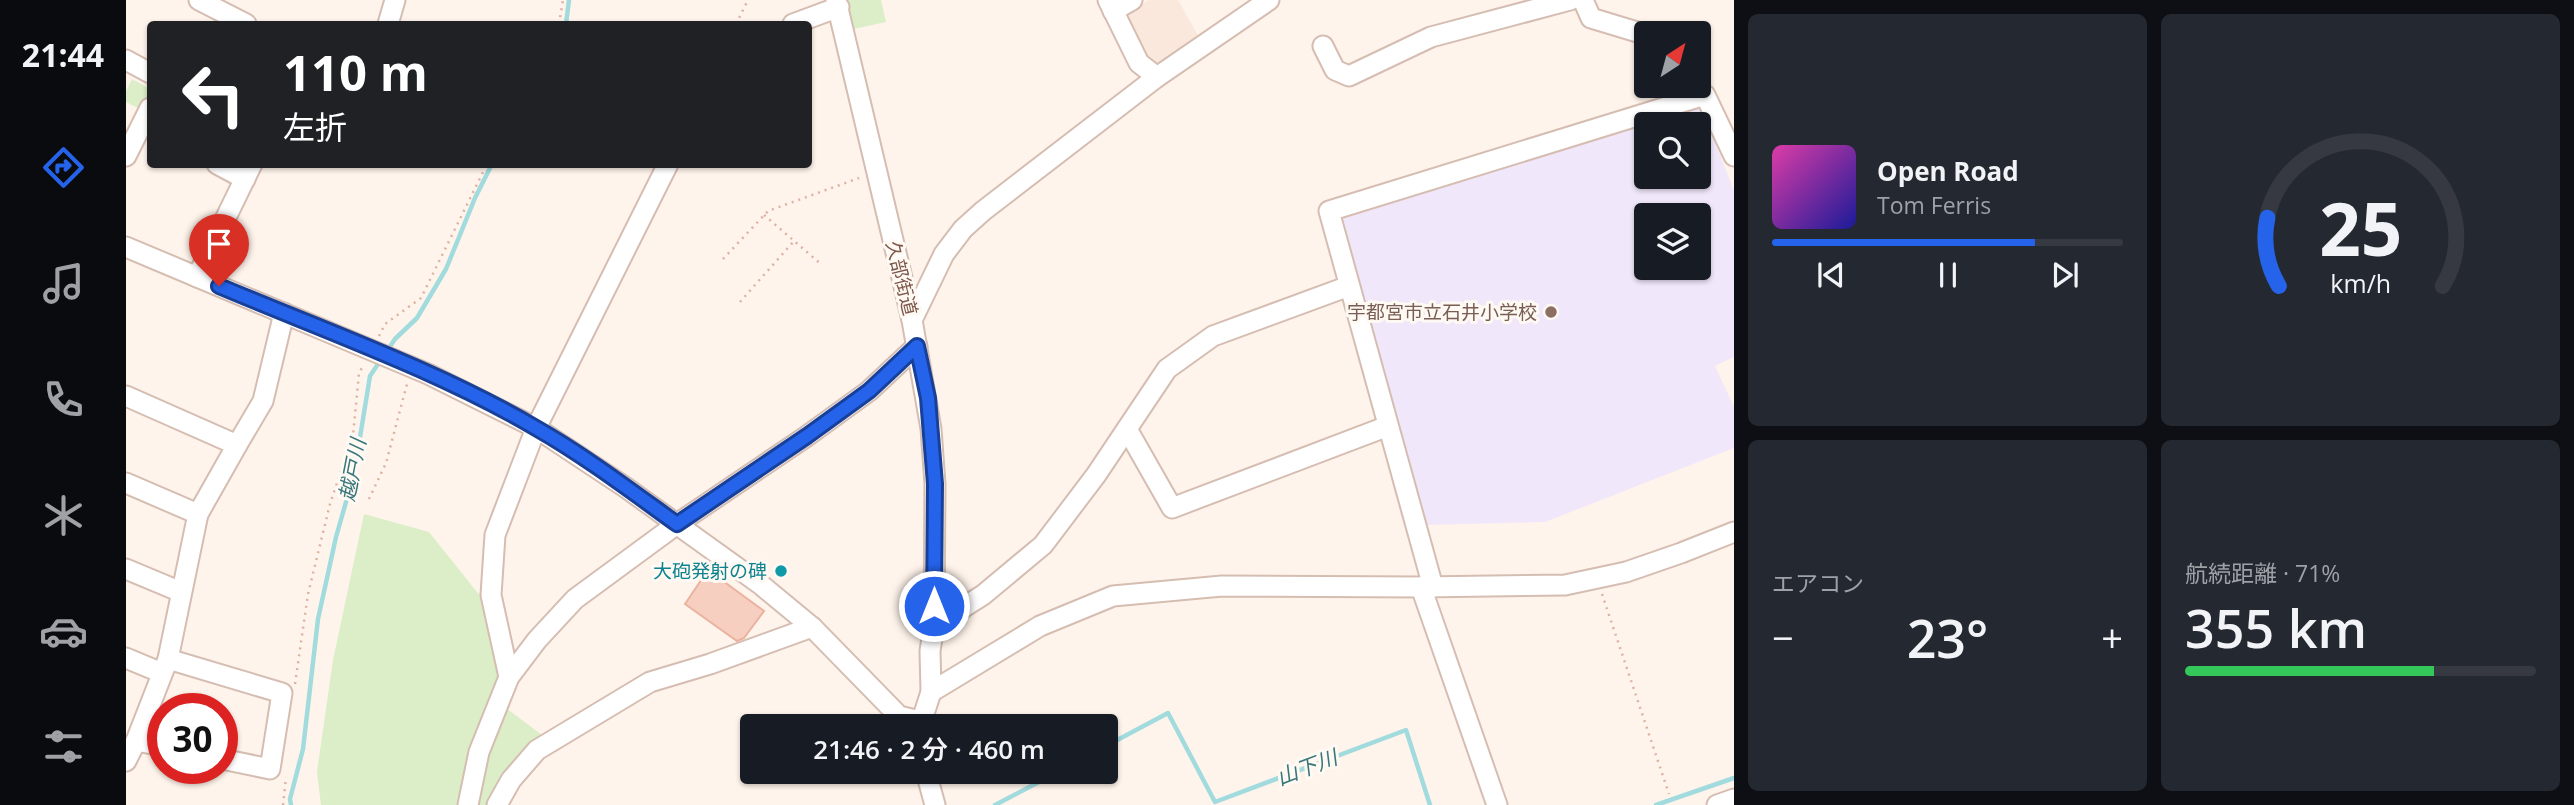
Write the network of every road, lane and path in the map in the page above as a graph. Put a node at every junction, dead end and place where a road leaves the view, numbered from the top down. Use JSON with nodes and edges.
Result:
{"nodes":[{"id":1,"x":199,"y":0,"type":"edge"},
{"id":2,"x":395,"y":0,"type":"edge"},
{"id":3,"x":563,"y":0,"type":"edge"},
{"id":4,"x":748,"y":0,"type":"edge"},
{"id":5,"x":1132,"y":0,"type":"edge"},
{"id":6,"x":1269,"y":0,"type":"edge"},
{"id":7,"x":1570,"y":0,"type":"edge"},
{"id":8,"x":1583,"y":0,"type":"edge"},
{"id":9,"x":838,"y":4,"type":"edge"},
{"id":10,"x":1111,"y":5,"type":"edge"},
{"id":11,"x":240,"y":21,"type":"edge"},
{"id":12,"x":389,"y":21,"type":"edge"},
{"id":13,"x":560,"y":21,"type":"edge"},
{"id":14,"x":738,"y":21,"type":"edge"},
{"id":15,"x":800,"y":21,"type":"edge"},
{"id":16,"x":1634,"y":31,"type":"edge"},
{"id":17,"x":1323,"y":46,"type":"dead end"},
{"id":18,"x":126,"y":60,"type":"edge"},
{"id":19,"x":147,"y":71,"type":"edge"},
{"id":20,"x":1157,"y":77,"type":"junction"},
{"id":21,"x":1677,"y":98,"type":"edge"},
{"id":22,"x":1706,"y":98,"type":"edge"},
{"id":23,"x":147,"y":114,"type":"edge"},
{"id":24,"x":126,"y":156,"type":"edge"},
{"id":25,"x":1734,"y":156,"type":"edge"},
{"id":26,"x":485,"y":168,"type":"edge"},
{"id":27,"x":666,"y":168,"type":"edge"},
{"id":28,"x":248,"y":172,"type":"edge"},
{"id":29,"x":875,"y":172,"type":"junction"},
{"id":30,"x":764,"y":215,"type":"junction"},
{"id":31,"x":794,"y":241,"type":"junction"},
{"id":32,"x":126,"y":247,"type":"edge"},
{"id":33,"x":723,"y":259,"type":"dead end"},
{"id":34,"x":822,"y":265,"type":"dead end"},
{"id":35,"x":197,"y":277,"type":"junction"},
{"id":36,"x":1349,"y":286,"type":"junction"},
{"id":37,"x":740,"y":302,"type":"dead end"},
{"id":38,"x":284,"y":313,"type":"junction"},
{"id":39,"x":912,"y":320,"type":"junction"},
{"id":40,"x":917,"y":346,"type":"junction"},
{"id":41,"x":372,"y":350,"type":"junction"},
{"id":42,"x":410,"y":366,"type":"junction"},
{"id":43,"x":126,"y":396,"type":"edge"},
{"id":44,"x":1388,"y":426,"type":"junction"},
{"id":45,"x":536,"y":428,"type":"junction"},
{"id":46,"x":1127,"y":429,"type":"junction"},
{"id":47,"x":237,"y":445,"type":"junction"},
{"id":48,"x":126,"y":483,"type":"edge"},
{"id":49,"x":369,"y":499,"type":"dead end"},
{"id":50,"x":198,"y":514,"type":"junction"},
{"id":51,"x":677,"y":524,"type":"junction"},
{"id":52,"x":1734,"y":532,"type":"edge"},
{"id":53,"x":126,"y":569,"type":"edge"},
{"id":54,"x":1597,"y":578,"type":"junction"},
{"id":55,"x":1427,"y":587,"type":"junction"},
{"id":56,"x":181,"y":593,"type":"junction"},
{"id":57,"x":934,"y":626,"type":"junction"},
{"id":58,"x":812,"y":627,"type":"junction"},
{"id":59,"x":126,"y":658,"type":"edge"},
{"id":60,"x":165,"y":666,"type":"junction"},
{"id":61,"x":509,"y":677,"type":"junction"},
{"id":62,"x":295,"y":690,"type":"dead end"},
{"id":63,"x":930,"y":692,"type":"junction"},
{"id":64,"x":897,"y":714,"type":"edge"},
{"id":65,"x":923,"y":714,"type":"edge"},
{"id":66,"x":136,"y":741,"type":"junction"},
{"id":67,"x":147,"y":743,"type":"edge"},
{"id":68,"x":126,"y":761,"type":"edge"},
{"id":69,"x":238,"y":762,"type":"edge"},
{"id":70,"x":287,"y":767,"type":"dead end"},
{"id":71,"x":929,"y":784,"type":"edge"},
{"id":72,"x":1669,"y":794,"type":"dead end"},
{"id":73,"x":1734,"y":799,"type":"edge"},
{"id":74,"x":283,"y":805,"type":"edge"},
{"id":75,"x":468,"y":805,"type":"edge"},
{"id":76,"x":497,"y":805,"type":"edge"},
{"id":77,"x":935,"y":805,"type":"edge"},
{"id":78,"x":1497,"y":805,"type":"edge"},
{"id":79,"x":1717,"y":805,"type":"edge"}],
"edges":[{"from":1,"to":11,"type":"street"},
{"from":2,"to":12,"type":"street"},
{"from":3,"to":13,"type":"path"},
{"from":4,"to":14,"type":"path"},
{"from":5,"to":10,"type":"street"},
{"from":6,"to":20,"type":"street"},
{"from":7,"to":17,"type":"street"},
{"from":8,"to":16,"type":"street"},
{"from":9,"to":15,"type":"street"},
{"from":9,"to":29,"type":"street","name":"久部街道"},
{"from":10,"to":20,"type":"street"},
{"from":18,"to":19,"type":"street"},
{"from":20,"to":39,"type":"street"},
{"from":21,"to":36,"type":"street"},
{"from":22,"to":25,"type":"street"},
{"from":23,"to":24,"type":"street"},
{"from":26,"to":41,"type":"path"},
{"from":27,"to":45,"type":"street"},
{"from":28,"to":35,"type":"street"},
{"from":29,"to":30,"type":"path"},
{"from":29,"to":39,"type":"street","name":"久部街道"},
{"from":30,"to":31,"type":"path"},
{"from":30,"to":33,"type":"path"},
{"from":31,"to":34,"type":"path"},
{"from":31,"to":37,"type":"path"},
{"from":32,"to":35,"type":"street"},
{"from":35,"to":38,"type":"street"},
{"from":36,"to":44,"type":"street"},
{"from":36,"to":46,"type":"street"},
{"from":38,"to":41,"type":"street"},
{"from":38,"to":47,"type":"street"},
{"from":39,"to":40,"type":"street","name":"久部街道"},
{"from":40,"to":51,"type":"street"},
{"from":40,"to":57,"type":"street","name":"久部街道"},
{"from":41,"to":42,"type":"street"},
{"from":41,"to":62,"type":"path"},
{"from":42,"to":45,"type":"street"},
{"from":42,"to":49,"type":"path"},
{"from":43,"to":47,"type":"street"},
{"from":44,"to":46,"type":"street"},
{"from":44,"to":55,"type":"street"},
{"from":45,"to":51,"type":"street"},
{"from":45,"to":61,"type":"street"},
{"from":46,"to":57,"type":"street"},
{"from":47,"to":50,"type":"street"},
{"from":48,"to":50,"type":"street"},
{"from":50,"to":56,"type":"street"},
{"from":51,"to":58,"type":"street"},
{"from":51,"to":61,"type":"street"},
{"from":52,"to":54,"type":"street"},
{"from":53,"to":56,"type":"street"},
{"from":54,"to":55,"type":"street"},
{"from":54,"to":72,"type":"path"},
{"from":55,"to":63,"type":"street"},
{"from":55,"to":78,"type":"street"},
{"from":56,"to":60,"type":"street"},
{"from":57,"to":63,"type":"street","name":"久部街道"},
{"from":58,"to":64,"type":"street"},
{"from":58,"to":76,"type":"street"},
{"from":59,"to":60,"type":"street"},
{"from":60,"to":66,"type":"street"},
{"from":60,"to":69,"type":"street"},
{"from":61,"to":75,"type":"street"},
{"from":63,"to":65,"type":"street","name":"久部街道"},
{"from":66,"to":67,"type":"street"},
{"from":66,"to":68,"type":"street"},
{"from":70,"to":74,"type":"path"},
{"from":71,"to":77,"type":"street"},
{"from":73,"to":79,"type":"street"}]}
